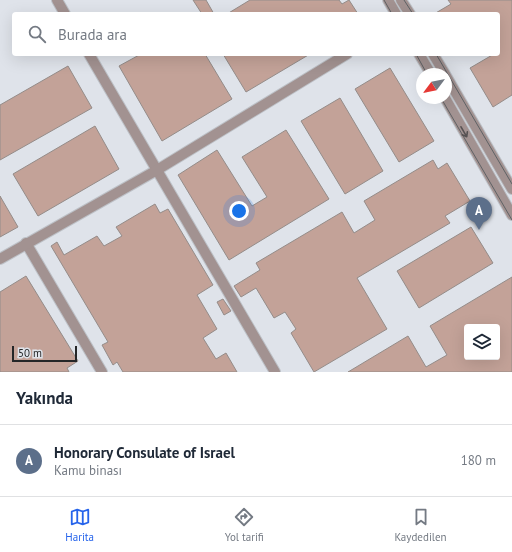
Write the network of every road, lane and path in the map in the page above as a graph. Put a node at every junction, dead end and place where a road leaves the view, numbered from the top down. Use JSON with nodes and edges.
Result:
{"nodes":[{"id":1,"x":57,"y":0,"type":"edge"},
{"id":2,"x":388,"y":0,"type":"edge"},
{"id":3,"x":401,"y":0,"type":"edge"},
{"id":4,"x":64,"y":12,"type":"edge"},
{"id":5,"x":395,"y":12,"type":"edge"},
{"id":6,"x":409,"y":12,"type":"edge"},
{"id":7,"x":90,"y":56,"type":"edge"},
{"id":8,"x":344,"y":56,"type":"edge"},
{"id":9,"x":420,"y":56,"type":"edge"},
{"id":10,"x":434,"y":56,"type":"edge"},
{"id":11,"x":427,"y":68,"type":"edge"},
{"id":12,"x":441,"y":68,"type":"edge"},
{"id":13,"x":452,"y":87,"type":"edge"},
{"id":14,"x":448,"y":104,"type":"edge"},
{"id":15,"x":158,"y":170,"type":"junction"},
{"id":16,"x":512,"y":189,"type":"edge"},
{"id":17,"x":512,"y":215,"type":"edge"},
{"id":18,"x":26,"y":243,"type":"junction"},
{"id":19,"x":0,"y":259,"type":"edge"},
{"id":20,"x":102,"y":372,"type":"edge"},
{"id":21,"x":275,"y":372,"type":"edge"}],
"edges":[{"from":1,"to":4,"type":"street"},
{"from":2,"to":5,"type":"street"},
{"from":3,"to":6,"type":"street"},
{"from":7,"to":15,"type":"street"},
{"from":8,"to":15,"type":"street"},
{"from":9,"to":11,"type":"street"},
{"from":10,"to":12,"type":"street"},
{"from":13,"to":16,"type":"street"},
{"from":14,"to":17,"type":"street","one_way":true},
{"from":15,"to":18,"type":"street"},
{"from":15,"to":21,"type":"street"},
{"from":18,"to":19,"type":"street"},
{"from":18,"to":20,"type":"street"}]}
